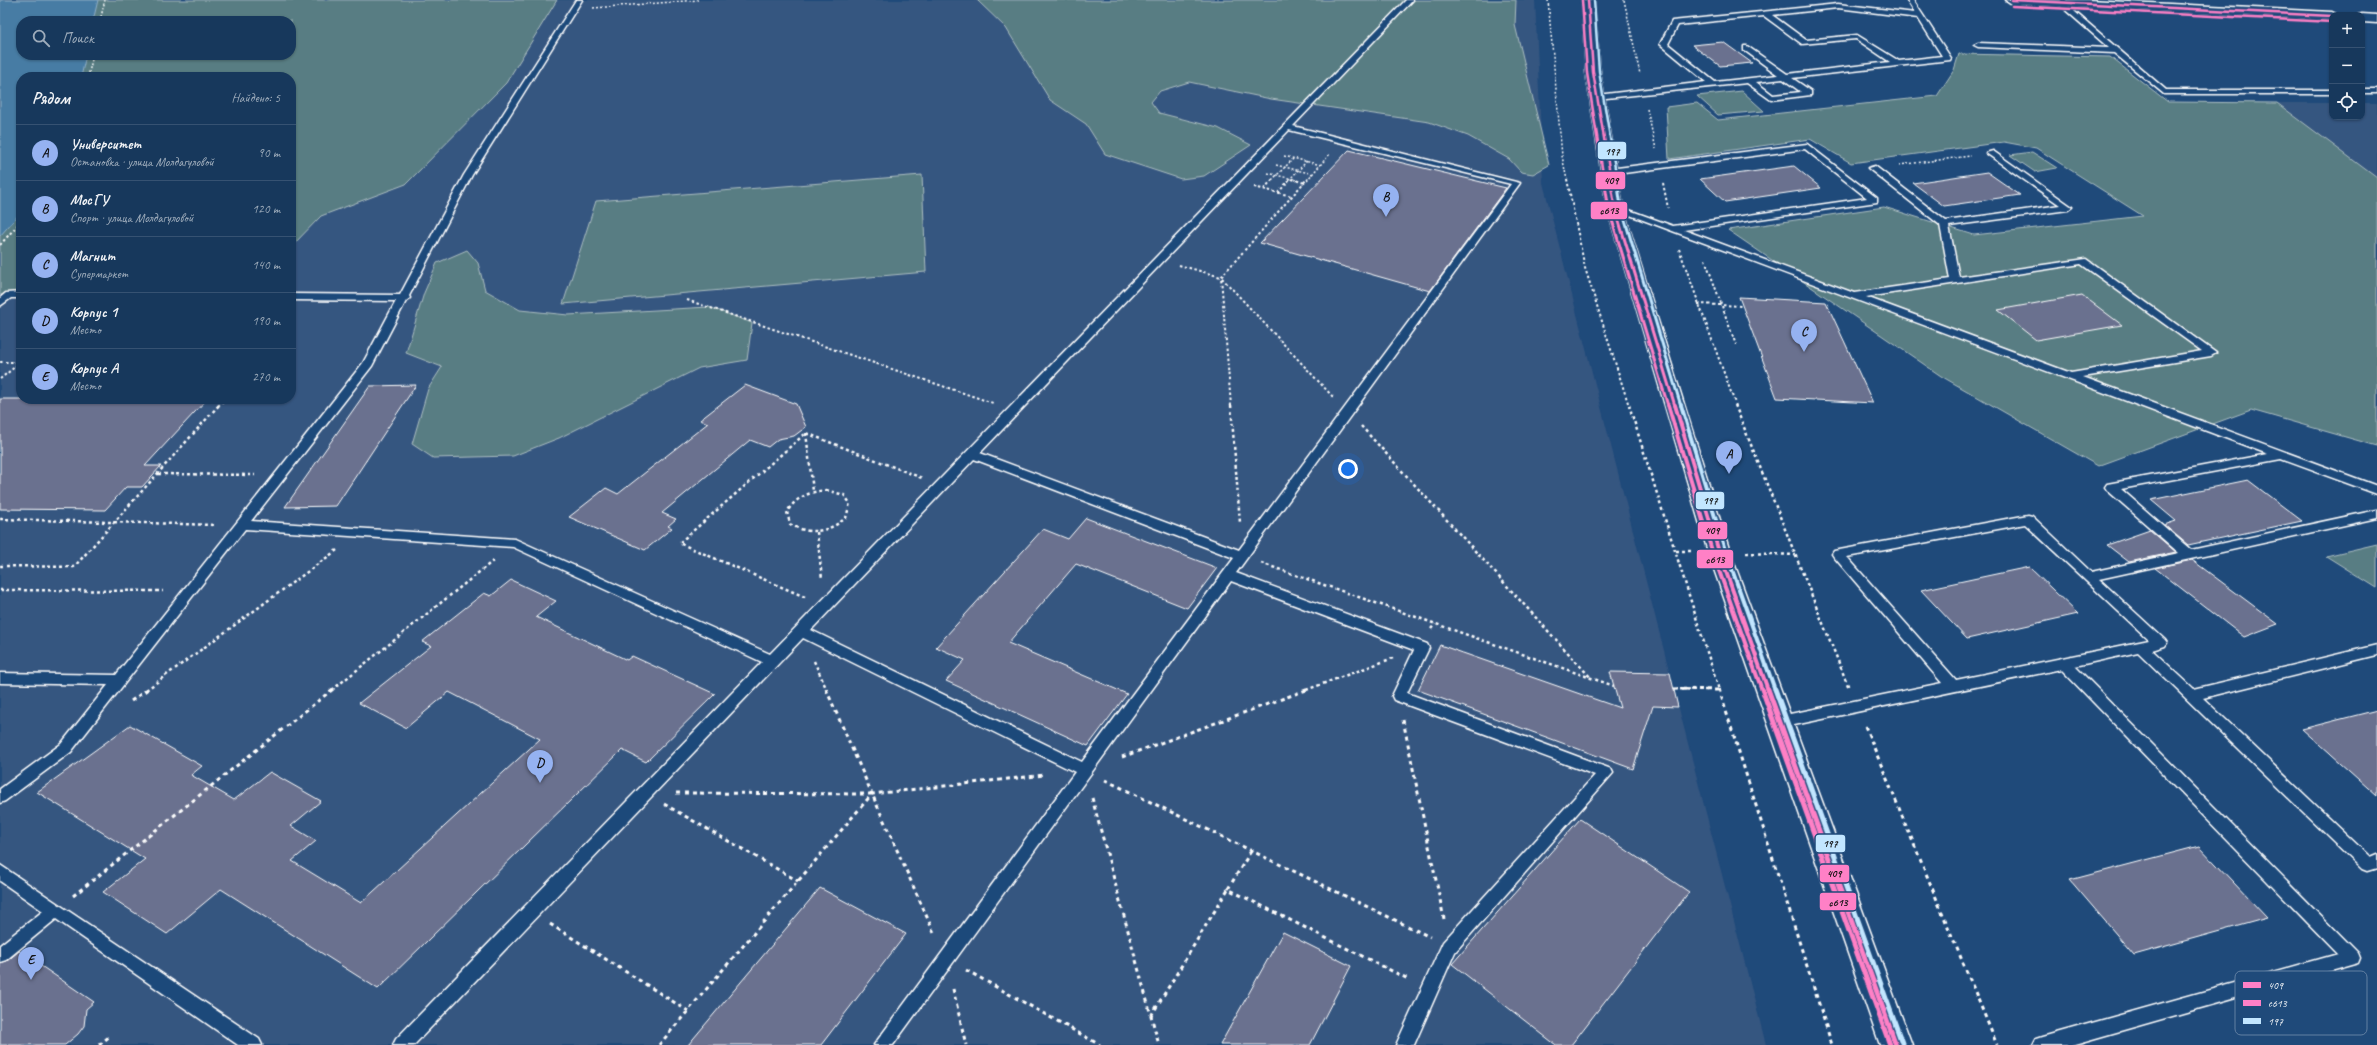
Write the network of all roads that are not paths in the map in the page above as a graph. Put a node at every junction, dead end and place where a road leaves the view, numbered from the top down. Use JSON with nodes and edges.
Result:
{"nodes":[{"id":1,"x":579,"y":0,"type":"edge"},
{"id":2,"x":1410,"y":0,"type":"edge"},
{"id":3,"x":1588,"y":0,"type":"edge"},
{"id":4,"x":1910,"y":0,"type":"edge"},
{"id":5,"x":2012,"y":0,"type":"edge"},
{"id":6,"x":2058,"y":1,"type":"edge"},
{"id":7,"x":1765,"y":14,"type":"junction"},
{"id":8,"x":1920,"y":16,"type":"junction"},
{"id":9,"x":2329,"y":16,"type":"edge"},
{"id":10,"x":2365,"y":18,"type":"edge"},
{"id":11,"x":2377,"y":19,"type":"edge"},
{"id":12,"x":1978,"y":45,"type":"dead end"},
{"id":13,"x":1747,"y":48,"type":"dead end"},
{"id":14,"x":2116,"y":51,"type":"junction"},
{"id":15,"x":1897,"y":63,"type":"junction"},
{"id":16,"x":1785,"y":76,"type":"junction"},
{"id":17,"x":1749,"y":80,"type":"junction"},
{"id":18,"x":1713,"y":84,"type":"junction"},
{"id":19,"x":2329,"y":92,"type":"edge"},
{"id":20,"x":2365,"y":92,"type":"edge"},
{"id":21,"x":2377,"y":92,"type":"edge"},
{"id":22,"x":1597,"y":97,"type":"junction"},
{"id":23,"x":1287,"y":128,"type":"junction"},
{"id":24,"x":1990,"y":153,"type":"road end"},
{"id":25,"x":1872,"y":168,"type":"road end"},
{"id":26,"x":1609,"y":172,"type":"junction"},
{"id":27,"x":1615,"y":208,"type":"junction"},
{"id":28,"x":1944,"y":224,"type":"junction"},
{"id":29,"x":1672,"y":229,"type":"junction"},
{"id":30,"x":1955,"y":280,"type":"junction"},
{"id":31,"x":16,"y":295,"type":"edge"},
{"id":32,"x":1853,"y":296,"type":"junction"},
{"id":33,"x":296,"y":297,"type":"edge"},
{"id":34,"x":405,"y":298,"type":"junction"},
{"id":35,"x":0,"y":303,"type":"edge"},
{"id":36,"x":2070,"y":376,"type":"junction"},
{"id":37,"x":972,"y":454,"type":"junction"},
{"id":38,"x":2282,"y":455,"type":"junction"},
{"id":39,"x":2377,"y":490,"type":"edge"},
{"id":40,"x":2377,"y":514,"type":"edge"},
{"id":41,"x":242,"y":525,"type":"junction"},
{"id":42,"x":2189,"y":555,"type":"junction"},
{"id":43,"x":1242,"y":556,"type":"junction"},
{"id":44,"x":1228,"y":575,"type":"junction"},
{"id":45,"x":2090,"y":577,"type":"junction"},
{"id":46,"x":801,"y":632,"type":"junction"},
{"id":47,"x":2141,"y":647,"type":"junction"},
{"id":48,"x":2377,"y":650,"type":"edge"},
{"id":49,"x":772,"y":661,"type":"junction"},
{"id":50,"x":2064,"y":663,"type":"junction"},
{"id":51,"x":0,"y":678,"type":"edge"},
{"id":52,"x":120,"y":680,"type":"junction"},
{"id":53,"x":1952,"y":686,"type":"junction"},
{"id":54,"x":2192,"y":695,"type":"junction"},
{"id":55,"x":1780,"y":722,"type":"junction"},
{"id":56,"x":1085,"y":770,"type":"junction"},
{"id":57,"x":0,"y":797,"type":"edge"},
{"id":58,"x":2377,"y":861,"type":"edge"},
{"id":59,"x":0,"y":872,"type":"edge"},
{"id":60,"x":56,"y":910,"type":"junction"},
{"id":61,"x":0,"y":955,"type":"edge"},
{"id":62,"x":2306,"y":971,"type":"edge"},
{"id":63,"x":2235,"y":991,"type":"edge"},
{"id":64,"x":252,"y":1045,"type":"edge"},
{"id":65,"x":402,"y":1045,"type":"edge"},
{"id":66,"x":883,"y":1045,"type":"edge"},
{"id":67,"x":1405,"y":1045,"type":"edge"},
{"id":68,"x":1896,"y":1045,"type":"edge"},
{"id":69,"x":2042,"y":1045,"type":"edge"}],
"edges":[{"from":1,"to":34,"type":"lane"},
{"from":2,"to":23,"type":"lane"},
{"from":3,"to":22,"type":"street"},
{"from":4,"to":8,"type":"lane"},
{"from":5,"to":6,"type":"street"},
{"from":6,"to":9,"type":"street"},
{"from":6,"to":14,"type":"lane"},
{"from":7,"to":8,"type":"lane"},
{"from":7,"to":15,"type":"lane"},
{"from":7,"to":18,"type":"lane"},
{"from":8,"to":15,"type":"lane"},
{"from":10,"to":11,"type":"street"},
{"from":12,"to":14,"type":"lane"},
{"from":13,"to":16,"type":"lane"},
{"from":14,"to":19,"type":"lane"},
{"from":15,"to":16,"type":"lane"},
{"from":16,"to":17,"type":"lane"},
{"from":16,"to":17,"type":"lane"},
{"from":17,"to":18,"type":"lane"},
{"from":18,"to":22,"type":"lane"},
{"from":20,"to":21,"type":"lane"},
{"from":22,"to":26,"type":"street"},
{"from":23,"to":37,"type":"lane"},
{"from":23,"to":43,"type":"lane"},
{"from":24,"to":28,"type":"lane"},
{"from":25,"to":28,"type":"lane"},
{"from":26,"to":27,"type":"street"},
{"from":26,"to":29,"type":"lane"},
{"from":27,"to":29,"type":"lane"},
{"from":27,"to":55,"type":"street"},
{"from":28,"to":30,"type":"lane"},
{"from":29,"to":32,"type":"lane"},
{"from":30,"to":32,"type":"lane"},
{"from":30,"to":36,"type":"lane"},
{"from":31,"to":35,"type":"lane"},
{"from":32,"to":36,"type":"lane"},
{"from":33,"to":34,"type":"lane"},
{"from":34,"to":41,"type":"lane"},
{"from":36,"to":38,"type":"lane"},
{"from":37,"to":43,"type":"lane"},
{"from":37,"to":46,"type":"lane"},
{"from":38,"to":39,"type":"lane"},
{"from":38,"to":42,"type":"lane"},
{"from":40,"to":42,"type":"lane"},
{"from":41,"to":49,"type":"lane"},
{"from":41,"to":52,"type":"lane"},
{"from":42,"to":45,"type":"lane"},
{"from":43,"to":44,"type":"lane"},
{"from":44,"to":56,"type":"lane"},
{"from":44,"to":67,"type":"lane"},
{"from":45,"to":47,"type":"lane"},
{"from":45,"to":53,"type":"lane"},
{"from":46,"to":49,"type":"lane"},
{"from":46,"to":56,"type":"lane"},
{"from":47,"to":50,"type":"lane"},
{"from":47,"to":54,"type":"lane"},
{"from":48,"to":54,"type":"lane"},
{"from":49,"to":65,"type":"lane"},
{"from":50,"to":53,"type":"lane"},
{"from":50,"to":62,"type":"lane"},
{"from":51,"to":52,"type":"lane"},
{"from":52,"to":57,"type":"lane"},
{"from":53,"to":55,"type":"lane"},
{"from":54,"to":58,"type":"lane"},
{"from":55,"to":68,"type":"street"},
{"from":56,"to":66,"type":"lane"},
{"from":59,"to":60,"type":"lane"},
{"from":60,"to":61,"type":"lane"},
{"from":60,"to":64,"type":"lane"},
{"from":63,"to":69,"type":"lane"}]}
